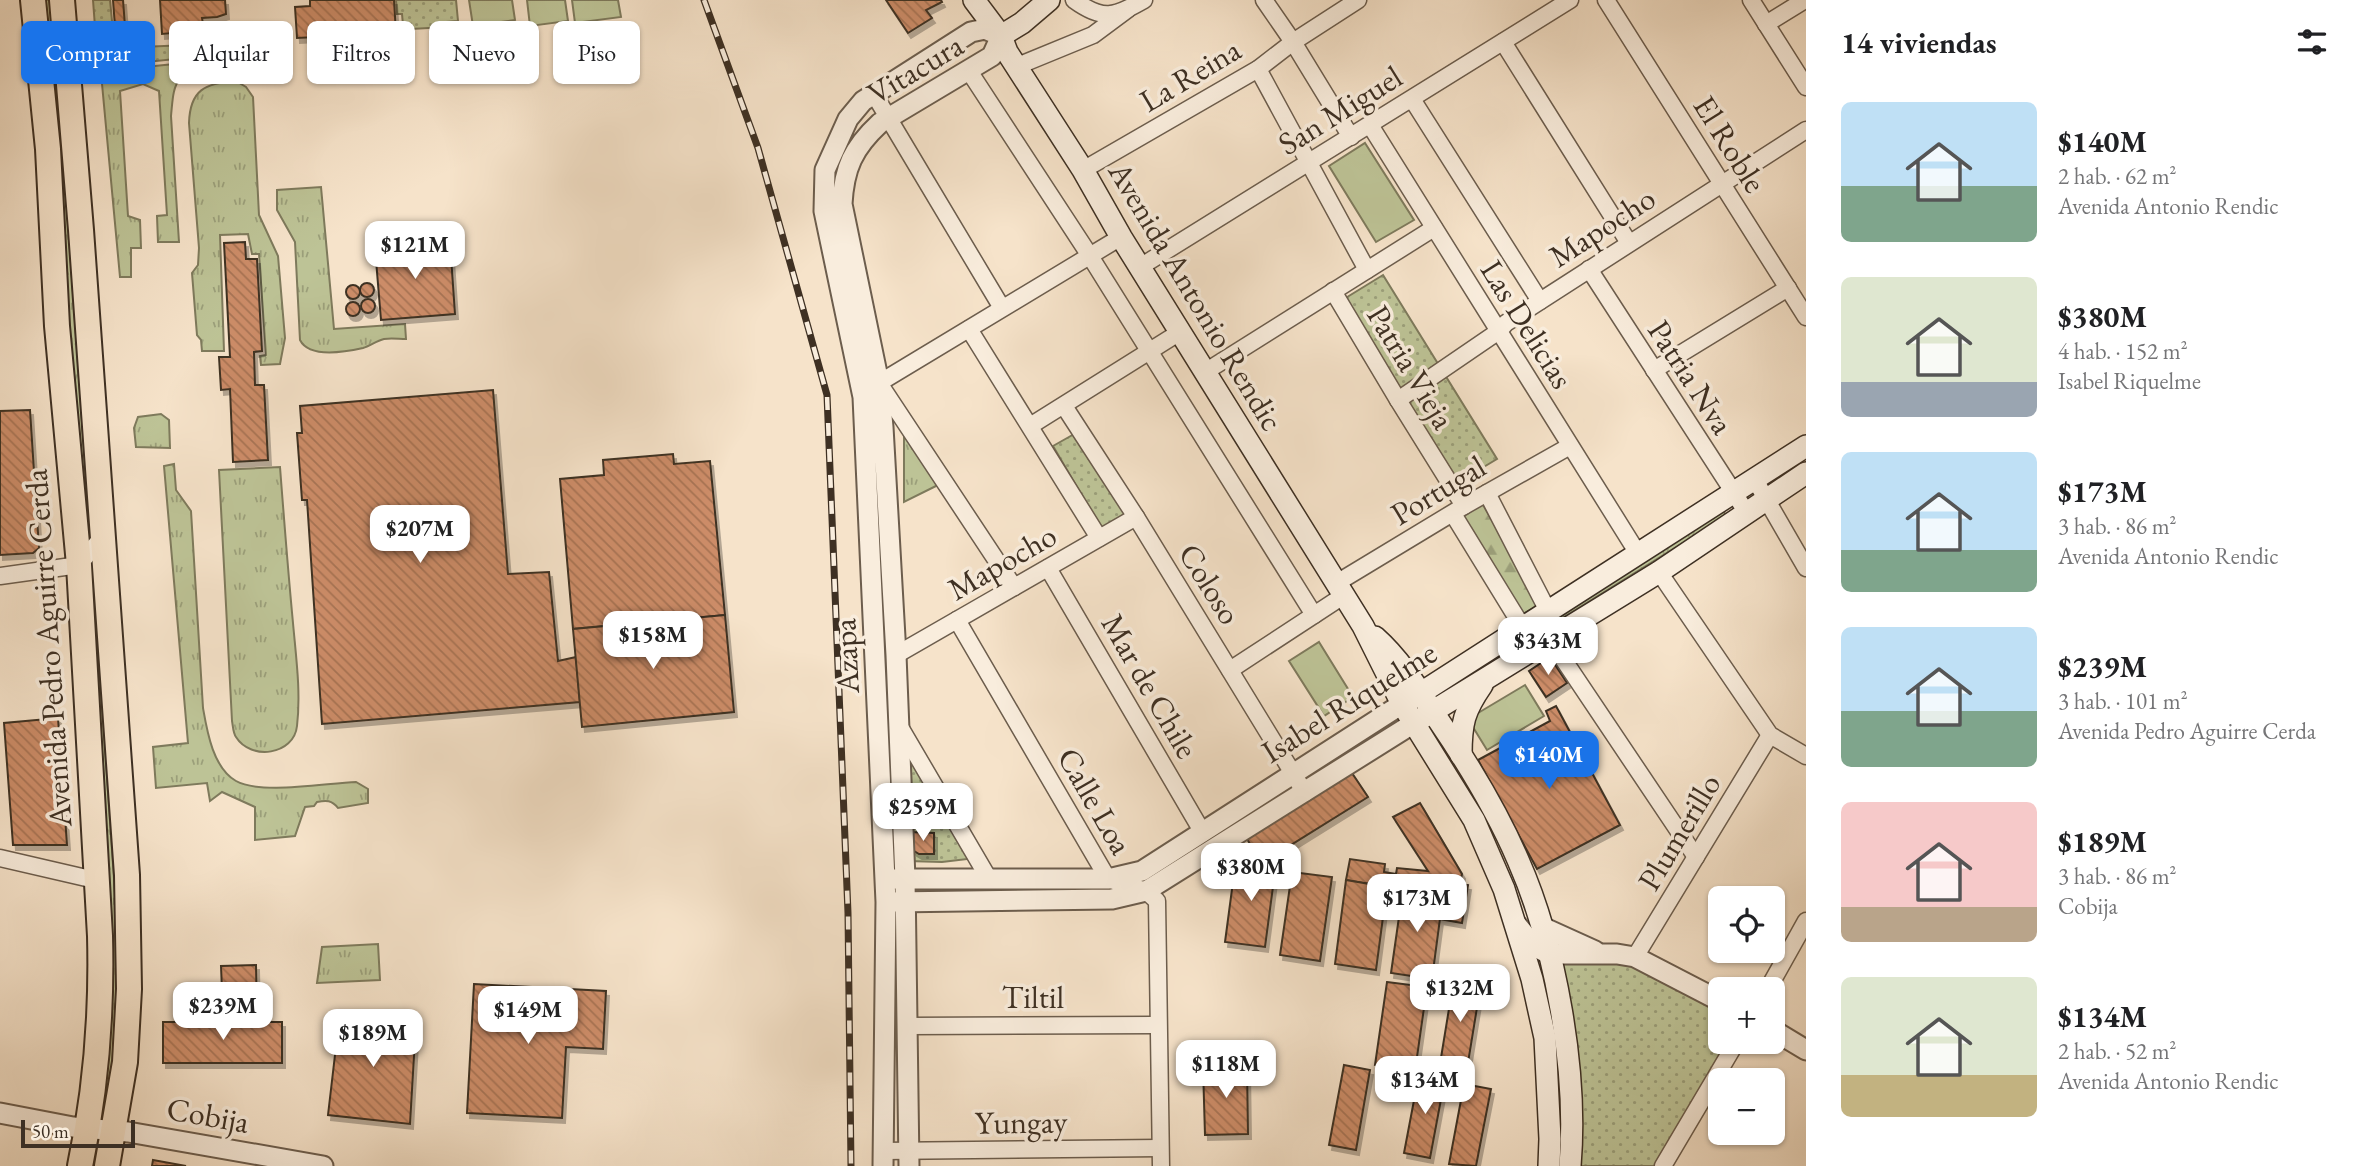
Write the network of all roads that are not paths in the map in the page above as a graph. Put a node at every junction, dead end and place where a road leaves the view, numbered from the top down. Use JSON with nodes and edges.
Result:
{"nodes":[{"id":1,"x":33,"y":0,"type":"edge"},
{"id":2,"x":62,"y":0,"type":"edge"},
{"id":3,"x":974,"y":0,"type":"edge"},
{"id":4,"x":1049,"y":0,"type":"edge"},
{"id":5,"x":1074,"y":0,"type":"edge"},
{"id":6,"x":1144,"y":0,"type":"edge"},
{"id":7,"x":1264,"y":0,"type":"edge"},
{"id":8,"x":1358,"y":0,"type":"edge"},
{"id":9,"x":1606,"y":0,"type":"edge"},
{"id":10,"x":1751,"y":0,"type":"edge"},
{"id":11,"x":1805,"y":0,"type":"edge"},
{"id":12,"x":1566,"y":1,"type":"edge"},
{"id":13,"x":1128,"y":9,"type":"junction"},
{"id":14,"x":1091,"y":12,"type":"junction"},
{"id":15,"x":1766,"y":24,"type":"junction"},
{"id":16,"x":1093,"y":35,"type":"junction"},
{"id":17,"x":1001,"y":36,"type":"junction"},
{"id":18,"x":1293,"y":42,"type":"junction"},
{"id":19,"x":1503,"y":42,"type":"junction"},
{"id":20,"x":1015,"y":66,"type":"junction"},
{"id":21,"x":1258,"y":69,"type":"junction"},
{"id":22,"x":969,"y":71,"type":"junction"},
{"id":23,"x":1806,"y":87,"type":"edge"},
{"id":24,"x":874,"y":94,"type":"junction"},
{"id":25,"x":1412,"y":99,"type":"junction"},
{"id":26,"x":889,"y":116,"type":"junction"},
{"id":27,"x":1370,"y":125,"type":"junction"},
{"id":28,"x":1806,"y":130,"type":"edge"},
{"id":29,"x":1351,"y":137,"type":"junction"},
{"id":30,"x":833,"y":149,"type":"joint"},
{"id":31,"x":851,"y":157,"type":"joint"},
{"id":32,"x":1310,"y":162,"type":"junction"},
{"id":33,"x":1083,"y":170,"type":"junction"},
{"id":34,"x":1722,"y":184,"type":"junction"},
{"id":35,"x":1434,"y":228,"type":"junction"},
{"id":36,"x":1121,"y":237,"type":"junction"},
{"id":37,"x":1629,"y":243,"type":"junction"},
{"id":38,"x":1090,"y":256,"type":"junction"},
{"id":39,"x":1140,"y":267,"type":"junction"},
{"id":40,"x":1367,"y":270,"type":"junction"},
{"id":41,"x":1588,"y":270,"type":"junction"},
{"id":42,"x":1788,"y":288,"type":"junction"},
{"id":43,"x":1333,"y":291,"type":"junction"},
{"id":44,"x":1539,"y":301,"type":"junction"},
{"id":45,"x":1002,"y":308,"type":"junction"},
{"id":46,"x":1806,"y":317,"type":"edge"},
{"id":47,"x":969,"y":329,"type":"junction"},
{"id":48,"x":1499,"y":331,"type":"junction"},
{"id":49,"x":1180,"y":332,"type":"junction"},
{"id":50,"x":1149,"y":351,"type":"junction"},
{"id":51,"x":1654,"y":370,"type":"junction"},
{"id":52,"x":1205,"y":372,"type":"junction"},
{"id":53,"x":878,"y":383,"type":"junction"},
{"id":54,"x":1398,"y":400,"type":"junction"},
{"id":55,"x":1064,"y":406,"type":"junction"},
{"id":56,"x":1030,"y":426,"type":"junction"},
{"id":57,"x":1570,"y":446,"type":"junction"},
{"id":58,"x":1806,"y":446,"type":"edge"},
{"id":59,"x":1806,"y":473,"type":"edge"},
{"id":60,"x":1754,"y":478,"type":"junction"},
{"id":61,"x":1487,"y":493,"type":"junction"},
{"id":62,"x":1732,"y":493,"type":"junction"},
{"id":63,"x":1766,"y":500,"type":"junction"},
{"id":64,"x":1459,"y":510,"type":"junction"},
{"id":65,"x":1747,"y":513,"type":"junction"},
{"id":66,"x":1136,"y":517,"type":"junction"},
{"id":67,"x":102,"y":537,"type":"junction"},
{"id":68,"x":1099,"y":538,"type":"junction"},
{"id":69,"x":1637,"y":552,"type":"junction"},
{"id":70,"x":79,"y":565,"type":"junction"},
{"id":71,"x":1048,"y":568,"type":"junction"},
{"id":72,"x":1806,"y":568,"type":"edge"},
{"id":73,"x":1659,"y":572,"type":"junction"},
{"id":74,"x":0,"y":576,"type":"edge"},
{"id":75,"x":1014,"y":587,"type":"junction"},
{"id":76,"x":1339,"y":590,"type":"junction"},
{"id":77,"x":1549,"y":612,"type":"junction"},
{"id":78,"x":1314,"y":615,"type":"junction"},
{"id":79,"x":957,"y":620,"type":"junction"},
{"id":80,"x":1363,"y":626,"type":"junction"},
{"id":81,"x":1523,"y":628,"type":"junction"},
{"id":82,"x":1549,"y":638,"type":"junction"},
{"id":83,"x":896,"y":655,"type":"junction"},
{"id":84,"x":1230,"y":670,"type":"junction"},
{"id":85,"x":1486,"y":679,"type":"junction"},
{"id":86,"x":1428,"y":702,"type":"junction"},
{"id":87,"x":1402,"y":704,"type":"junction"},
{"id":88,"x":1414,"y":723,"type":"junction"},
{"id":89,"x":898,"y":725,"type":"junction"},
{"id":90,"x":1770,"y":735,"type":"junction"},
{"id":91,"x":1461,"y":755,"type":"junction"},
{"id":92,"x":1806,"y":756,"type":"edge"},
{"id":93,"x":1292,"y":774,"type":"junction"},
{"id":94,"x":1305,"y":793,"type":"junction"},
{"id":95,"x":1203,"y":833,"type":"junction"},
{"id":96,"x":1696,"y":857,"type":"junction"},
{"id":97,"x":0,"y":858,"type":"edge"},
{"id":98,"x":895,"y":879,"type":"junction"},
{"id":99,"x":989,"y":879,"type":"junction"},
{"id":100,"x":1108,"y":879,"type":"junction"},
{"id":101,"x":95,"y":880,"type":"junction"},
{"id":102,"x":1146,"y":891,"type":"junction"},
{"id":103,"x":896,"y":902,"type":"junction"},
{"id":104,"x":1514,"y":921,"type":"junction"},
{"id":105,"x":1806,"y":921,"type":"edge"},
{"id":106,"x":1542,"y":927,"type":"junction"},
{"id":107,"x":1549,"y":954,"type":"junction"},
{"id":108,"x":1602,"y":954,"type":"junction"},
{"id":109,"x":1636,"y":957,"type":"junction"},
{"id":110,"x":1775,"y":977,"type":"edge"},
{"id":111,"x":1708,"y":994,"type":"edge"},
{"id":112,"x":1157,"y":1025,"type":"junction"},
{"id":113,"x":908,"y":1026,"type":"junction"},
{"id":114,"x":1785,"y":1038,"type":"edge"},
{"id":115,"x":1806,"y":1051,"type":"edge"},
{"id":116,"x":1729,"y":1054,"type":"edge"},
{"id":117,"x":0,"y":1113,"type":"edge"},
{"id":118,"x":88,"y":1128,"type":"junction"},
{"id":119,"x":115,"y":1130,"type":"junction"},
{"id":120,"x":1160,"y":1148,"type":"junction"},
{"id":121,"x":883,"y":1158,"type":"edge"},
{"id":122,"x":910,"y":1159,"type":"edge"},
{"id":123,"x":80,"y":1166,"type":"edge"},
{"id":124,"x":107,"y":1166,"type":"edge"},
{"id":125,"x":323,"y":1166,"type":"edge"},
{"id":126,"x":1161,"y":1166,"type":"edge"},
{"id":127,"x":1549,"y":1166,"type":"edge"},
{"id":128,"x":1570,"y":1166,"type":"edge"},
{"id":129,"x":1663,"y":1166,"type":"edge"}],
"edges":[{"from":1,"to":70,"type":"main road","name":"Avenida Pedro Aguirre Cerda"},
{"from":2,"to":67,"type":"main road","name":"Avenida Pedro Aguirre Cerda"},
{"from":3,"to":17,"type":"main road","name":"Avenida Antonio Rendic"},
{"from":4,"to":17,"type":"main road"},
{"from":5,"to":14,"type":"street"},
{"from":6,"to":13,"type":"street","name":"Vitacura"},
{"from":7,"to":18,"type":"street"},
{"from":8,"to":18,"type":"street","name":"La Reina"},
{"from":9,"to":34,"type":"street","name":"El Roble"},
{"from":10,"to":15,"type":"street"},
{"from":11,"to":15,"type":"street"},
{"from":12,"to":19,"type":"street","name":"San Miguel"},
{"from":13,"to":14,"type":"street","name":"Vitacura"},
{"from":13,"to":16,"type":"street","name":"Vitacura"},
{"from":14,"to":16,"type":"street"},
{"from":15,"to":23,"type":"street"},
{"from":16,"to":20,"type":"street","name":"Vitacura"},
{"from":17,"to":20,"type":"main road","name":"Avenida Antonio Rendic"},
{"from":17,"to":22,"type":"street","name":"Vitacura"},
{"from":17,"to":24,"type":"street","name":"Vitacura"},
{"from":18,"to":21,"type":"street","name":"La Reina"},
{"from":18,"to":29,"type":"street"},
{"from":19,"to":25,"type":"street","name":"San Miguel"},
{"from":19,"to":37,"type":"street"},
{"from":20,"to":33,"type":"main road","name":"Avenida Antonio Rendic"},
{"from":21,"to":32,"type":"street"},
{"from":21,"to":33,"type":"street","name":"La Reina"},
{"from":22,"to":26,"type":"street","name":"Vitacura"},
{"from":22,"to":38,"type":"street","name":"Avenida Antonio Rendic"},
{"from":24,"to":26,"type":"street"},
{"from":24,"to":30,"type":"street","name":"Vitacura"},
{"from":25,"to":27,"type":"street","name":"San Miguel"},
{"from":25,"to":44,"type":"street","name":"Las Delicias"},
{"from":26,"to":31,"type":"street","name":"Vitacura"},
{"from":26,"to":45,"type":"street"},
{"from":27,"to":29,"type":"street","name":"San Miguel"},
{"from":27,"to":35,"type":"street","name":"Las Delicias"},
{"from":28,"to":34,"type":"street","name":"Mapocho"},
{"from":29,"to":32,"type":"street","name":"San Miguel"},
{"from":30,"to":98,"type":"street","name":"Azapa"},
{"from":31,"to":53,"type":"street","name":"Azapa"},
{"from":32,"to":39,"type":"street","name":"San Miguel"},
{"from":32,"to":40,"type":"street"},
{"from":33,"to":36,"type":"main road","name":"Avenida Antonio Rendic"},
{"from":34,"to":37,"type":"street","name":"Mapocho"},
{"from":34,"to":42,"type":"street","name":"El Roble"},
{"from":35,"to":40,"type":"street"},
{"from":35,"to":48,"type":"street","name":"Las Delicias"},
{"from":36,"to":38,"type":"street"},
{"from":36,"to":39,"type":"main road","name":"Avenida Antonio Rendic"},
{"from":37,"to":41,"type":"street","name":"Mapocho"},
{"from":38,"to":45,"type":"street"},
{"from":38,"to":50,"type":"street","name":"Avenida Antonio Rendic"},
{"from":39,"to":49,"type":"main road","name":"Avenida Antonio Rendic"},
{"from":40,"to":43,"type":"street"},
{"from":41,"to":44,"type":"street","name":"Mapocho"},
{"from":41,"to":51,"type":"street","name":"Patria Nva"},
{"from":42,"to":46,"type":"street","name":"El Roble"},
{"from":42,"to":51,"type":"street"},
{"from":43,"to":52,"type":"street"},
{"from":43,"to":54,"type":"street","name":"Patria Vieja"},
{"from":44,"to":48,"type":"street","name":"Mapocho"},
{"from":45,"to":47,"type":"street"},
{"from":47,"to":53,"type":"street"},
{"from":47,"to":56,"type":"street"},
{"from":48,"to":54,"type":"street","name":"Mapocho"},
{"from":48,"to":57,"type":"street","name":"Las Delicias"},
{"from":49,"to":50,"type":"street"},
{"from":49,"to":52,"type":"main road","name":"Avenida Antonio Rendic"},
{"from":50,"to":55,"type":"street"},
{"from":50,"to":78,"type":"street","name":"Avenida Antonio Rendic"},
{"from":51,"to":62,"type":"street","name":"Patria Nva"},
{"from":52,"to":76,"type":"main road","name":"Avenida Antonio Rendic"},
{"from":53,"to":75,"type":"street"},
{"from":53,"to":83,"type":"street","name":"Azapa"},
{"from":54,"to":64,"type":"street","name":"Patria Vieja"},
{"from":55,"to":56,"type":"street"},
{"from":55,"to":66,"type":"street","name":"Coloso"},
{"from":56,"to":68,"type":"street"},
{"from":57,"to":61,"type":"street","name":"Portugal"},
{"from":57,"to":69,"type":"street","name":"Las Delicias"},
{"from":58,"to":60,"type":"main road","name":"Isabel Riquelme"},
{"from":59,"to":63,"type":"main road","name":"Isabel Riquelme"},
{"from":60,"to":62,"type":"main road","name":"Isabel Riquelme"},
{"from":60,"to":63,"type":"street"},
{"from":61,"to":64,"type":"street","name":"Portugal"},
{"from":61,"to":77,"type":"street"},
{"from":62,"to":65,"type":"street","name":"Patria Nva"},
{"from":62,"to":69,"type":"main road","name":"Isabel Riquelme"},
{"from":63,"to":65,"type":"main road","name":"Isabel Riquelme"},
{"from":63,"to":72,"type":"street"},
{"from":64,"to":76,"type":"street","name":"Portugal"},
{"from":64,"to":81,"type":"street","name":"Patria Vieja"},
{"from":65,"to":73,"type":"main road","name":"Isabel Riquelme"},
{"from":66,"to":68,"type":"street","name":"Mapocho"},
{"from":66,"to":84,"type":"street","name":"Coloso"},
{"from":67,"to":70,"type":"street"},
{"from":67,"to":119,"type":"main road","name":"Avenida Pedro Aguirre Cerda"},
{"from":68,"to":71,"type":"street","name":"Mapocho"},
{"from":69,"to":77,"type":"main road","name":"Isabel Riquelme"},
{"from":70,"to":74,"type":"street"},
{"from":70,"to":101,"type":"main road","name":"Avenida Pedro Aguirre Cerda"},
{"from":71,"to":75,"type":"street","name":"Mapocho"},
{"from":71,"to":95,"type":"street","name":"Mar de Chile"},
{"from":73,"to":82,"type":"main road","name":"Isabel Riquelme"},
{"from":73,"to":90,"type":"street"},
{"from":75,"to":79,"type":"street","name":"Mapocho"},
{"from":76,"to":78,"type":"street","name":"Portugal"},
{"from":76,"to":80,"type":"main road","name":"Avenida Antonio Rendic"},
{"from":77,"to":81,"type":"main road","name":"Isabel Riquelme"},
{"from":78,"to":84,"type":"street","name":"Portugal"},
{"from":79,"to":83,"type":"street","name":"Mapocho"},
{"from":79,"to":100,"type":"street","name":"Calle Loa"},
{"from":80,"to":86,"type":"main road","name":"Avenida Antonio Rendic"},
{"from":80,"to":87,"type":"main road","name":"Avenida Antonio Rendic"},
{"from":81,"to":86,"type":"main road","name":"Isabel Riquelme"},
{"from":82,"to":85,"type":"main road","name":"Isabel Riquelme"},
{"from":82,"to":96,"type":"street"},
{"from":83,"to":89,"type":"street","name":"Azapa"},
{"from":84,"to":93,"type":"street","name":"Coloso"},
{"from":85,"to":86,"type":"main road","name":"Isabel Riquelme"},
{"from":85,"to":91,"type":"main road"},
{"from":86,"to":87,"type":"main road","name":"Isabel Riquelme"},
{"from":86,"to":88,"type":"main road","name":"Isabel Riquelme"},
{"from":86,"to":91,"type":"main road","name":"Avenida Antonio Rendic"},
{"from":87,"to":88,"type":"main road","name":"Avenida Antonio Rendic"},
{"from":87,"to":93,"type":"street","name":"Isabel Riquelme"},
{"from":88,"to":94,"type":"street","name":"Isabel Riquelme"},
{"from":88,"to":104,"type":"main road","name":"Avenida Antonio Rendic"},
{"from":89,"to":98,"type":"street","name":"Azapa"},
{"from":89,"to":99,"type":"street"},
{"from":90,"to":92,"type":"street"},
{"from":90,"to":96,"type":"street","name":"Plumerillo"},
{"from":91,"to":106,"type":"main road","name":"Avenida Antonio Rendic"},
{"from":93,"to":94,"type":"street","name":"Coloso"},
{"from":93,"to":95,"type":"street","name":"Isabel Riquelme"},
{"from":94,"to":102,"type":"street","name":"Isabel Riquelme"},
{"from":95,"to":100,"type":"street","name":"Isabel Riquelme"},
{"from":96,"to":109,"type":"street","name":"Plumerillo"},
{"from":97,"to":101,"type":"street"},
{"from":98,"to":99,"type":"street","name":"Isabel Riquelme"},
{"from":98,"to":103,"type":"street","name":"Azapa"},
{"from":99,"to":100,"type":"street","name":"Isabel Riquelme"},
{"from":100,"to":102,"type":"street","name":"Calle Loa"},
{"from":101,"to":118,"type":"main road","name":"Avenida Pedro Aguirre Cerda"},
{"from":102,"to":103,"type":"street","name":"Isabel Riquelme"},
{"from":102,"to":112,"type":"street","name":"Calle Loa"},
{"from":103,"to":113,"type":"street","name":"Azapa"},
{"from":103,"to":121,"type":"street","name":"Azapa"},
{"from":104,"to":107,"type":"street","name":"Avenida Antonio Rendic"},
{"from":104,"to":127,"type":"main road","name":"Avenida Antonio Rendic"},
{"from":105,"to":110,"type":"street"},
{"from":106,"to":107,"type":"main road","name":"Avenida Antonio Rendic"},
{"from":106,"to":108,"type":"street"},
{"from":107,"to":108,"type":"street"},
{"from":107,"to":128,"type":"main road","name":"Avenida Antonio Rendic"},
{"from":108,"to":109,"type":"street"},
{"from":109,"to":111,"type":"street"},
{"from":112,"to":113,"type":"street","name":"Tiltil"},
{"from":112,"to":120,"type":"street","name":"Calle Loa"},
{"from":113,"to":122,"type":"street","name":"Azapa"},
{"from":114,"to":115,"type":"street"},
{"from":116,"to":129,"type":"street"},
{"from":117,"to":118,"type":"street","name":"Cobija"},
{"from":118,"to":119,"type":"street","name":"Cobija"},
{"from":118,"to":123,"type":"main road","name":"Avenida Pedro Aguirre Cerda"},
{"from":119,"to":124,"type":"main road","name":"Avenida Pedro Aguirre Cerda"},
{"from":119,"to":125,"type":"street","name":"Cobija"},
{"from":120,"to":122,"type":"street","name":"Yungay"},
{"from":120,"to":126,"type":"street","name":"Calle Loa"},
{"from":121,"to":122,"type":"street","name":"Yungay"}]}
